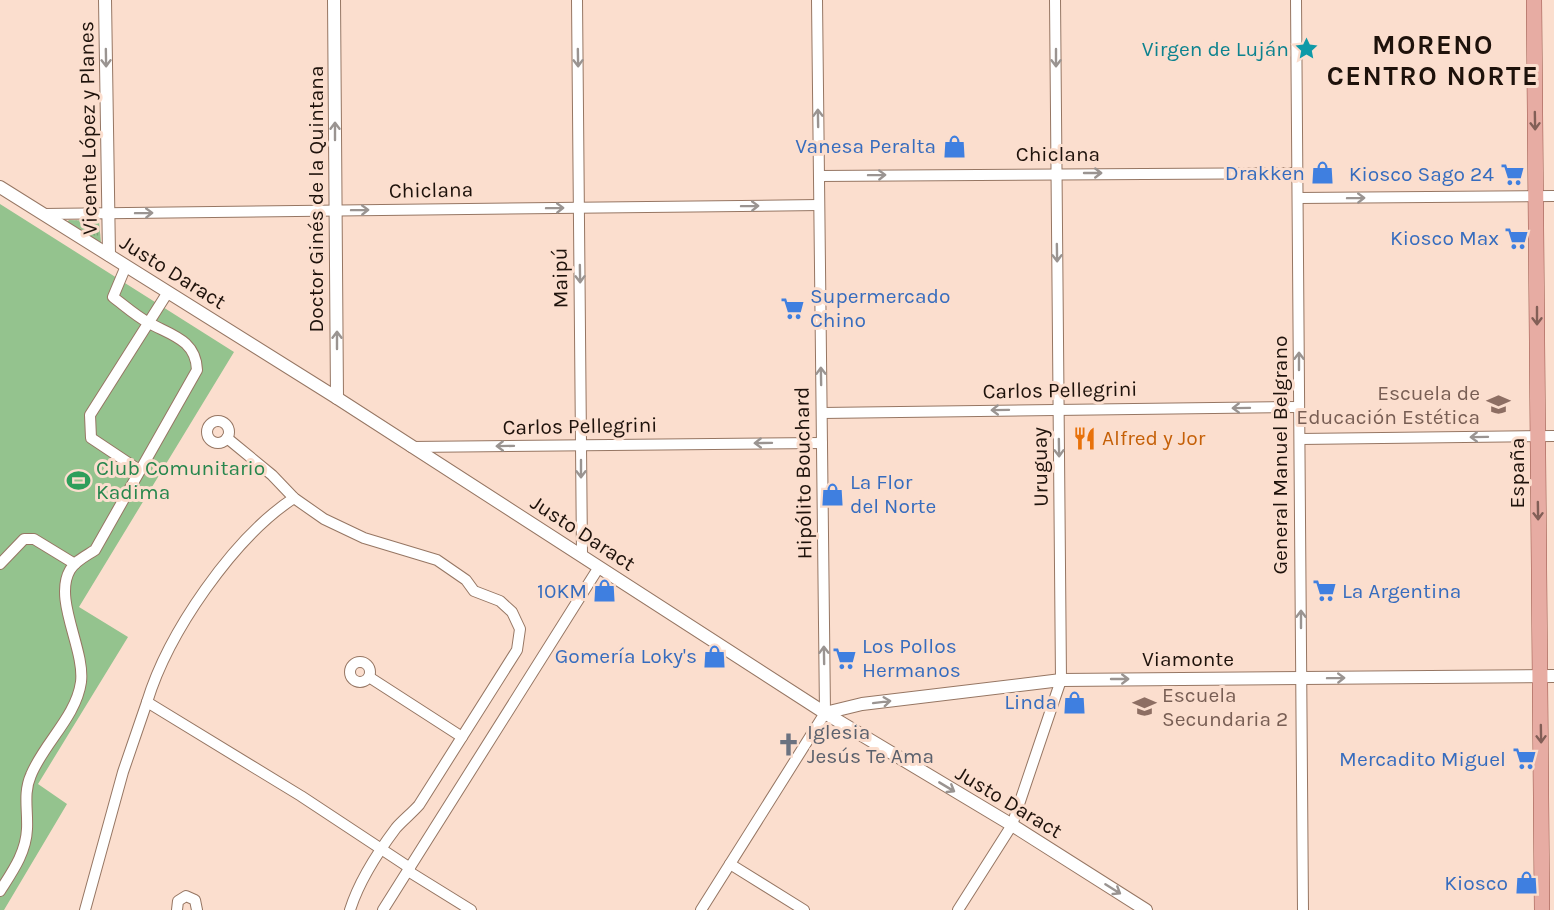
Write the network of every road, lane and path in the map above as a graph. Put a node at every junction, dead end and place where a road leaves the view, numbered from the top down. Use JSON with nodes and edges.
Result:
{"nodes":[{"id":1,"x":105,"y":0,"type":"edge"},
{"id":2,"x":334,"y":0,"type":"edge"},
{"id":3,"x":577,"y":0,"type":"edge"},
{"id":4,"x":816,"y":0,"type":"edge"},
{"id":5,"x":1055,"y":0,"type":"edge"},
{"id":6,"x":1296,"y":0,"type":"edge"},
{"id":7,"x":1534,"y":0,"type":"edge"},
{"id":8,"x":1057,"y":173,"type":"junction"},
{"id":9,"x":1297,"y":173,"type":"junction"},
{"id":10,"x":819,"y":176,"type":"junction"},
{"id":11,"x":0,"y":187,"type":"edge"},
{"id":12,"x":1537,"y":196,"type":"junction"},
{"id":13,"x":1554,"y":196,"type":"edge"},
{"id":14,"x":1298,"y":198,"type":"junction"},
{"id":15,"x":819,"y":205,"type":"junction"},
{"id":16,"x":579,"y":208,"type":"junction"},
{"id":17,"x":336,"y":211,"type":"junction"},
{"id":18,"x":109,"y":213,"type":"junction"},
{"id":19,"x":43,"y":214,"type":"junction"},
{"id":20,"x":110,"y":255,"type":"junction"},
{"id":21,"x":126,"y":266,"type":"junction"},
{"id":22,"x":168,"y":292,"type":"junction"},
{"id":23,"x":148,"y":323,"type":"junction"},
{"id":24,"x":337,"y":398,"type":"junction"},
{"id":25,"x":1299,"y":407,"type":"junction"},
{"id":26,"x":1059,"y":410,"type":"junction"},
{"id":27,"x":822,"y":413,"type":"junction"},
{"id":28,"x":1538,"y":436,"type":"junction"},
{"id":29,"x":1554,"y":436,"type":"edge"},
{"id":30,"x":227,"y":438,"type":"dead end"},
{"id":31,"x":1300,"y":439,"type":"junction"},
{"id":32,"x":822,"y":443,"type":"junction"},
{"id":33,"x":581,"y":445,"type":"junction"},
{"id":34,"x":410,"y":447,"type":"junction"},
{"id":35,"x":139,"y":470,"type":"junction"},
{"id":36,"x":294,"y":498,"type":"junction"},
{"id":37,"x":582,"y":555,"type":"junction"},
{"id":38,"x":0,"y":564,"type":"edge"},
{"id":39,"x":75,"y":564,"type":"junction"},
{"id":40,"x":600,"y":567,"type":"junction"},
{"id":41,"x":1547,"y":676,"type":"edge"},
{"id":42,"x":369,"y":677,"type":"dead end"},
{"id":43,"x":1302,"y":678,"type":"junction"},
{"id":44,"x":1061,"y":680,"type":"junction"},
{"id":45,"x":147,"y":702,"type":"junction"},
{"id":46,"x":825,"y":713,"type":"junction"},
{"id":47,"x":462,"y":737,"type":"junction"},
{"id":48,"x":1012,"y":825,"type":"junction"},
{"id":49,"x":382,"y":850,"type":"junction"},
{"id":50,"x":730,"y":864,"type":"junction"},
{"id":51,"x":409,"y":870,"type":"junction"},
{"id":52,"x":0,"y":891,"type":"edge"},
{"id":53,"x":85,"y":910,"type":"edge"},
{"id":54,"x":177,"y":910,"type":"edge"},
{"id":55,"x":197,"y":910,"type":"edge"},
{"id":56,"x":350,"y":910,"type":"edge"},
{"id":57,"x":383,"y":910,"type":"edge"},
{"id":58,"x":471,"y":910,"type":"edge"},
{"id":59,"x":701,"y":910,"type":"edge"},
{"id":60,"x":804,"y":910,"type":"edge"},
{"id":61,"x":958,"y":910,"type":"edge"},
{"id":62,"x":1146,"y":910,"type":"edge"},
{"id":63,"x":1303,"y":910,"type":"edge"},
{"id":64,"x":1542,"y":910,"type":"edge"}],
"edges":[{"from":1,"to":18,"type":"street","name":"Vicente López y Planes","one_way":true},
{"from":17,"to":2,"type":"street","name":"Doctor Ginés de la Quintana","one_way":true},
{"from":3,"to":16,"type":"street","name":"Maipú","one_way":true},
{"from":10,"to":4,"type":"street","name":"Hipólito Bouchard","one_way":true},
{"from":5,"to":8,"type":"street","name":"Uruguay","one_way":true},
{"from":6,"to":9,"type":"street","name":"General Manuel Belgrano"},
{"from":7,"to":12,"type":"main road","name":"España","one_way":true},
{"from":8,"to":9,"type":"street","name":"Chiclana","one_way":true},
{"from":10,"to":8,"type":"street","name":"Chiclana","one_way":true},
{"from":8,"to":26,"type":"street","name":"Uruguay","one_way":true},
{"from":9,"to":14,"type":"street","name":"General Manuel Belgrano"},
{"from":10,"to":15,"type":"street","name":"Hipólito Bouchard"},
{"from":11,"to":19,"type":"street","name":"Justo Daract"},
{"from":12,"to":13,"type":"street"},
{"from":14,"to":12,"type":"street","one_way":true},
{"from":12,"to":28,"type":"main road","name":"España","one_way":true},
{"from":25,"to":14,"type":"street","name":"General Manuel Belgrano","one_way":true},
{"from":16,"to":15,"type":"street","name":"Chiclana","one_way":true},
{"from":27,"to":15,"type":"street","name":"Hipólito Bouchard","one_way":true},
{"from":17,"to":16,"type":"street","name":"Chiclana","one_way":true},
{"from":16,"to":33,"type":"street","name":"Maipú","one_way":true},
{"from":18,"to":17,"type":"street","name":"Chiclana","one_way":true},
{"from":24,"to":17,"type":"street","name":"Doctor Ginés de la Quintana","one_way":true},
{"from":18,"to":19,"type":"street","name":"Chiclana"},
{"from":18,"to":20,"type":"street","name":"Vicente López y Planes"},
{"from":19,"to":20,"type":"street","name":"Justo Daract"},
{"from":20,"to":21,"type":"street","name":"Justo Daract"},
{"from":21,"to":22,"type":"street","name":"Justo Daract"},
{"from":21,"to":23,"type":"street"},
{"from":22,"to":23,"type":"street"},
{"from":22,"to":24,"type":"street","name":"Justo Daract"},
{"from":23,"to":35,"type":"street"},
{"from":23,"to":35,"type":"street"},
{"from":24,"to":34,"type":"street","name":"Justo Daract"},
{"from":25,"to":26,"type":"street","name":"Carlos Pellegrini","one_way":true},
{"from":25,"to":31,"type":"street","name":"General Manuel Belgrano"},
{"from":26,"to":27,"type":"street","name":"Carlos Pellegrini","one_way":true},
{"from":26,"to":44,"type":"street","name":"Uruguay","one_way":true},
{"from":27,"to":32,"type":"street","name":"Hipólito Bouchard"},
{"from":28,"to":29,"type":"street"},
{"from":28,"to":31,"type":"street","one_way":true},
{"from":28,"to":41,"type":"main road","name":"España","one_way":true},
{"from":30,"to":36,"type":"street"},
{"from":43,"to":31,"type":"street","name":"General Manuel Belgrano","one_way":true},
{"from":32,"to":33,"type":"street","name":"Carlos Pellegrini","one_way":true},
{"from":46,"to":32,"type":"street","name":"Hipólito Bouchard","one_way":true},
{"from":33,"to":34,"type":"street","name":"Carlos Pellegrini","one_way":true},
{"from":33,"to":37,"type":"street","name":"Maipú","one_way":true},
{"from":34,"to":37,"type":"street","name":"Justo Daract"},
{"from":35,"to":39,"type":"street"},
{"from":36,"to":45,"type":"street"},
{"from":36,"to":47,"type":"street"},
{"from":37,"to":40,"type":"street","name":"Justo Daract"},
{"from":38,"to":39,"type":"street"},
{"from":39,"to":52,"type":"street"},
{"from":40,"to":46,"type":"street","name":"Justo Daract"},
{"from":40,"to":51,"type":"street"},
{"from":43,"to":41,"type":"street","name":"Viamonte","one_way":true},
{"from":41,"to":64,"type":"main road","name":"España","one_way":true},
{"from":42,"to":47,"type":"street"},
{"from":44,"to":43,"type":"street","name":"Viamonte","one_way":true},
{"from":43,"to":63,"type":"street","name":"General Manuel Belgrano"},
{"from":46,"to":44,"type":"street","name":"Viamonte","one_way":true},
{"from":44,"to":48,"type":"street","name":"Uruguay"},
{"from":45,"to":49,"type":"street"},
{"from":45,"to":53,"type":"street"},
{"from":46,"to":48,"type":"street","name":"Justo Daract","one_way":true},
{"from":46,"to":50,"type":"street"},
{"from":47,"to":49,"type":"street"},
{"from":48,"to":61,"type":"street","name":"Uruguay"},
{"from":48,"to":62,"type":"street","name":"Justo Daract","one_way":true},
{"from":49,"to":51,"type":"street"},
{"from":49,"to":56,"type":"street"},
{"from":50,"to":59,"type":"street"},
{"from":50,"to":60,"type":"street"},
{"from":51,"to":57,"type":"street"},
{"from":51,"to":58,"type":"street"},
{"from":54,"to":55,"type":"street"}]}
